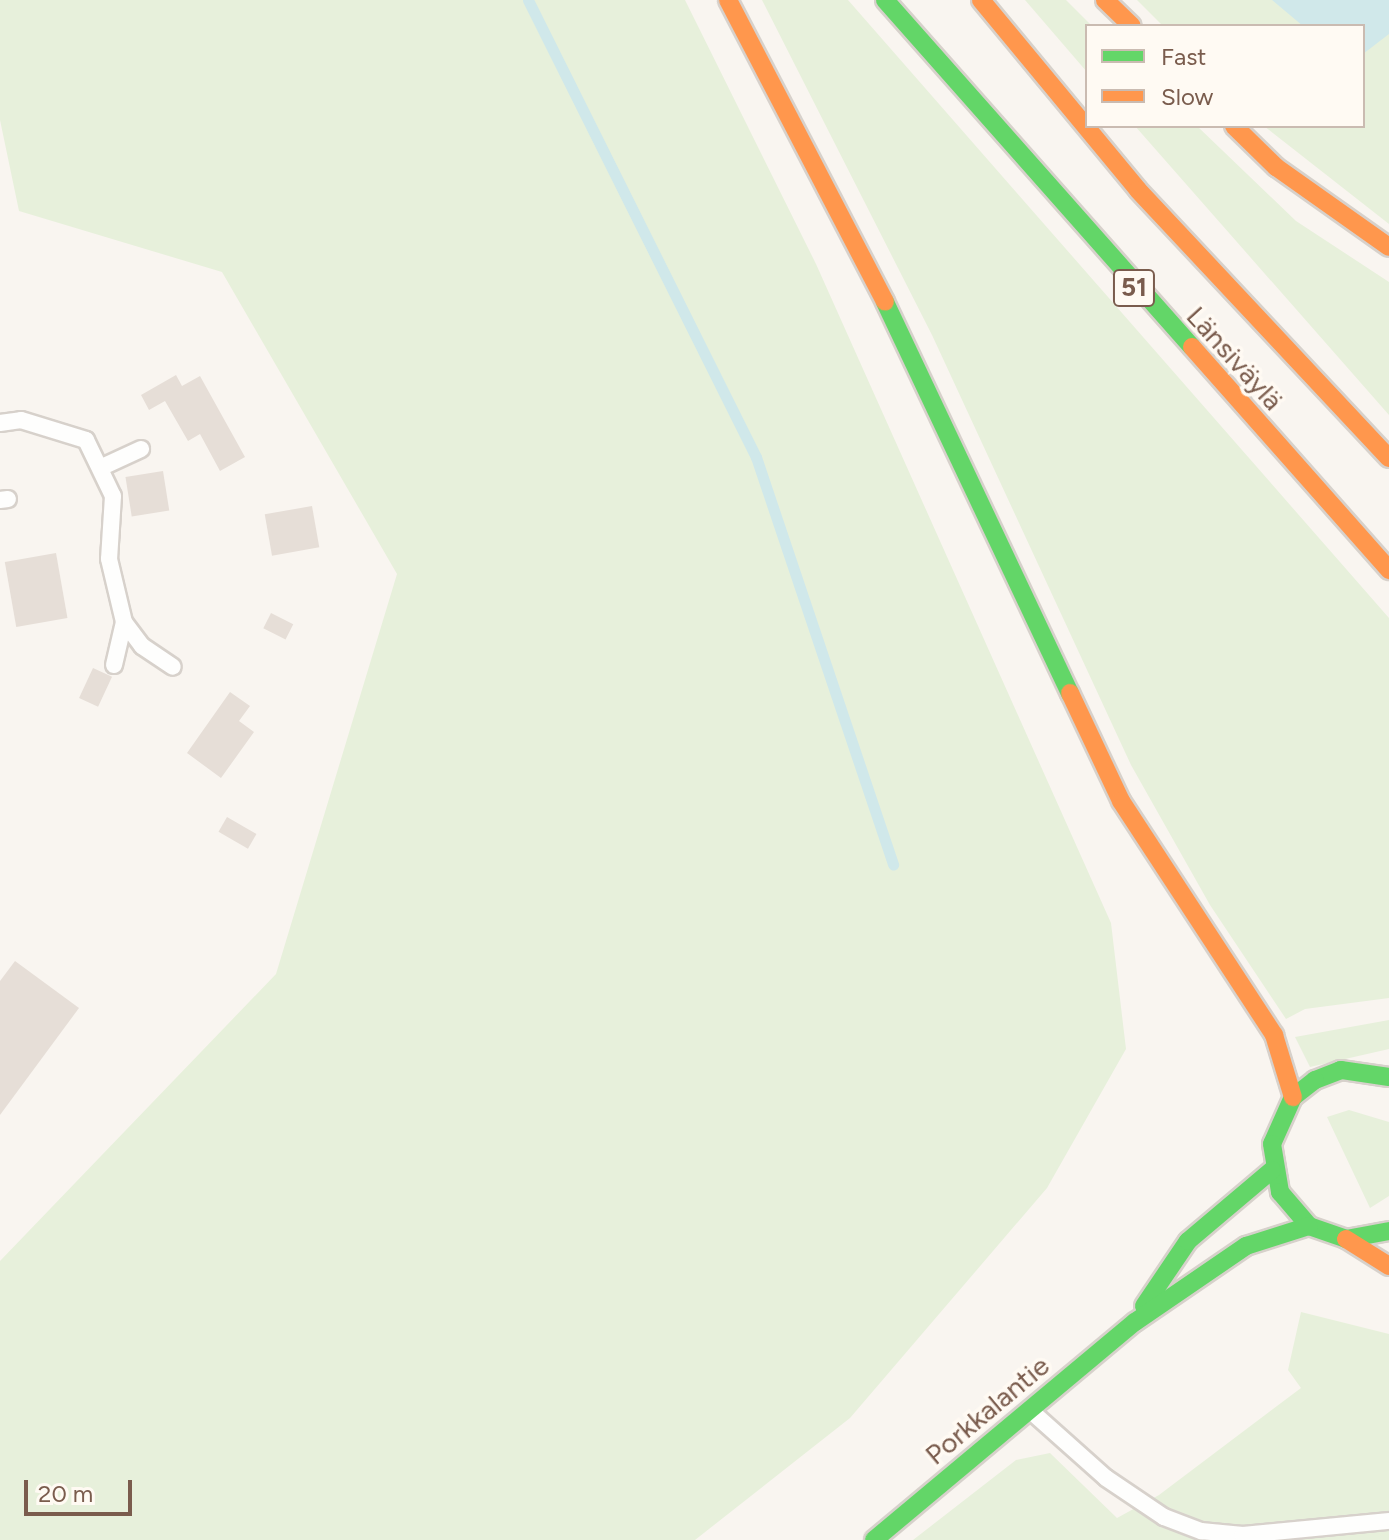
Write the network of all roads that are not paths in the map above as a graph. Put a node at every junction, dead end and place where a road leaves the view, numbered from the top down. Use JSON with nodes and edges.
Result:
{"nodes":[{"id":1,"x":728,"y":0,"type":"edge"},
{"id":2,"x":885,"y":0,"type":"edge"},
{"id":3,"x":981,"y":0,"type":"edge"},
{"id":4,"x":1105,"y":0,"type":"edge"},
{"id":5,"x":1130,"y":24,"type":"edge"},
{"id":6,"x":1085,"y":126,"type":"edge"},
{"id":7,"x":1087,"y":128,"type":"edge"},
{"id":8,"x":1236,"y":128,"type":"edge"},
{"id":9,"x":1389,"y":247,"type":"edge"},
{"id":10,"x":0,"y":423,"type":"edge"},
{"id":11,"x":141,"y":449,"type":"dead end"},
{"id":12,"x":1389,"y":458,"type":"edge"},
{"id":13,"x":102,"y":467,"type":"junction"},
{"id":14,"x":1389,"y":570,"type":"edge"},
{"id":15,"x":124,"y":622,"type":"junction"},
{"id":16,"x":114,"y":665,"type":"dead end"},
{"id":17,"x":173,"y":667,"type":"dead end"},
{"id":18,"x":1389,"y":1057,"type":"edge"},
{"id":19,"x":1368,"y":1070,"type":"junction"},
{"id":20,"x":1389,"y":1077,"type":"edge"},
{"id":21,"x":1293,"y":1097,"type":"junction"},
{"id":22,"x":1272,"y":1170,"type":"junction"},
{"id":23,"x":1309,"y":1226,"type":"junction"},
{"id":24,"x":1389,"y":1231,"type":"edge"},
{"id":25,"x":1346,"y":1239,"type":"junction"},
{"id":26,"x":1389,"y":1266,"type":"edge"},
{"id":27,"x":1135,"y":1322,"type":"junction"},
{"id":28,"x":1031,"y":1411,"type":"junction"},
{"id":29,"x":1389,"y":1521,"type":"edge"},
{"id":30,"x":874,"y":1540,"type":"edge"}],
"edges":[{"from":1,"to":21,"type":"main road"},
{"from":2,"to":14,"type":"main road","name":"Länsiväylä","number":"51"},
{"from":3,"to":6,"type":"main road","name":"Länsiväylä","number":"51"},
{"from":4,"to":5,"type":"main road"},
{"from":7,"to":12,"type":"main road","name":"Länsiväylä","number":"51"},
{"from":8,"to":9,"type":"main road"},
{"from":10,"to":13,"type":"lane"},
{"from":11,"to":13,"type":"lane"},
{"from":13,"to":15,"type":"lane"},
{"from":15,"to":16,"type":"lane"},
{"from":15,"to":17,"type":"lane"},
{"from":18,"to":19,"type":"main road"},
{"from":19,"to":20,"type":"main road"},
{"from":19,"to":21,"type":"main road"},
{"from":21,"to":22,"type":"main road"},
{"from":22,"to":23,"type":"main road"},
{"from":22,"to":27,"type":"main road","name":"Porkkalantie"},
{"from":23,"to":25,"type":"main road"},
{"from":23,"to":27,"type":"main road","name":"Porkkalantie"},
{"from":24,"to":25,"type":"main road"},
{"from":25,"to":26,"type":"main road"},
{"from":27,"to":28,"type":"main road","name":"Porkkalantie"},
{"from":28,"to":29,"type":"lane"},
{"from":28,"to":30,"type":"main road","name":"Porkkalantie"}]}
